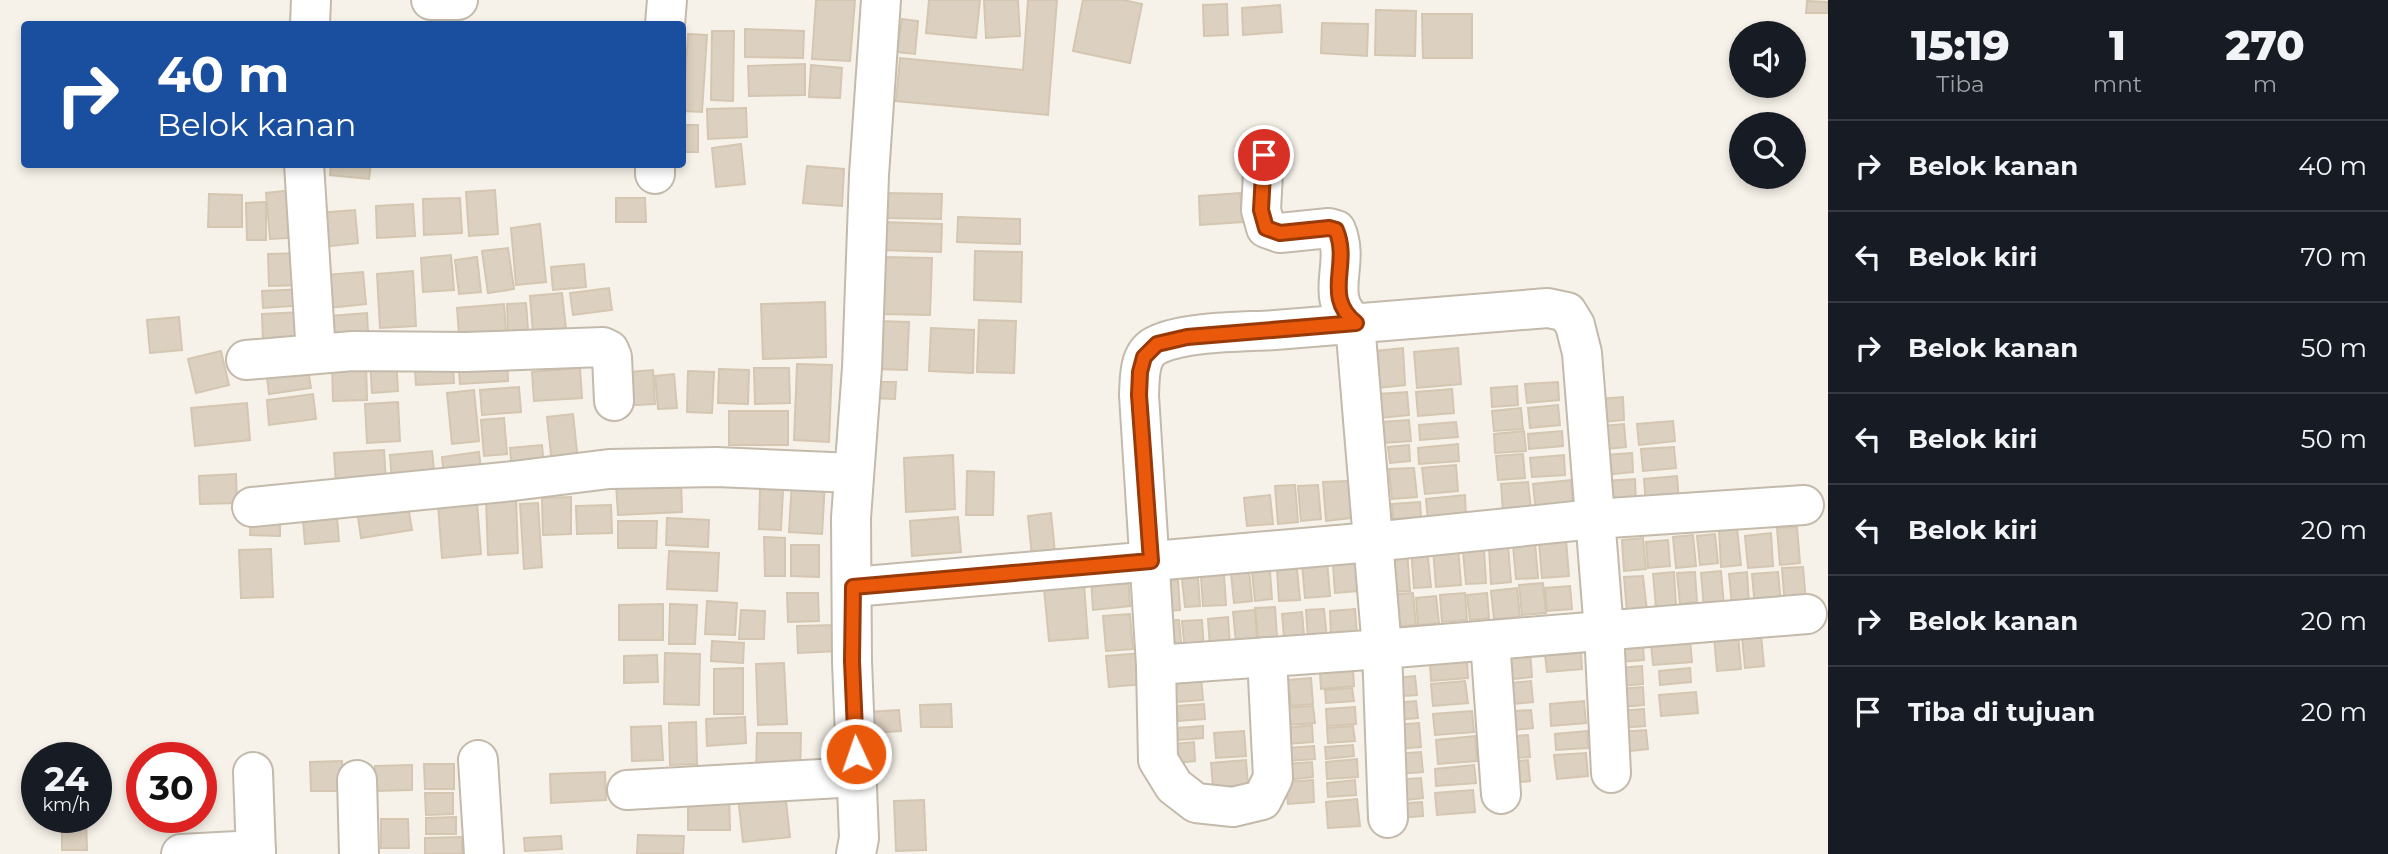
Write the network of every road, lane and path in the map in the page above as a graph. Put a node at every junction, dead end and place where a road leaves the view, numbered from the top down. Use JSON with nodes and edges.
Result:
{"nodes":[{"id":1,"x":311,"y":0,"type":"edge"},
{"id":2,"x":432,"y":0,"type":"edge"},
{"id":3,"x":458,"y":0,"type":"edge"},
{"id":4,"x":667,"y":0,"type":"edge"},
{"id":5,"x":881,"y":0,"type":"edge"},
{"id":6,"x":310,"y":21,"type":"edge"},
{"id":7,"x":665,"y":21,"type":"edge"},
{"id":8,"x":1264,"y":155,"type":"dead end"},
{"id":9,"x":304,"y":168,"type":"edge"},
{"id":10,"x":1356,"y":323,"type":"junction"},
{"id":11,"x":316,"y":354,"type":"junction"},
{"id":12,"x":246,"y":360,"type":"dead end"},
{"id":13,"x":614,"y":401,"type":"dead end"},
{"id":14,"x":853,"y":473,"type":"junction"},
{"id":15,"x":1804,"y":505,"type":"dead end"},
{"id":16,"x":252,"y":506,"type":"dead end"},
{"id":17,"x":1594,"y":519,"type":"junction"},
{"id":18,"x":1373,"y":542,"type":"junction"},
{"id":19,"x":1151,"y":561,"type":"junction"},
{"id":20,"x":853,"y":587,"type":"junction"},
{"id":21,"x":1807,"y":614,"type":"dead end"},
{"id":22,"x":1604,"y":631,"type":"junction"},
{"id":23,"x":1490,"y":640,"type":"junction"},
{"id":24,"x":1382,"y":649,"type":"junction"},
{"id":25,"x":1267,"y":657,"type":"junction"},
{"id":26,"x":1156,"y":665,"type":"junction"},
{"id":27,"x":478,"y":760,"type":"dead end"},
{"id":28,"x":253,"y":772,"type":"dead end"},
{"id":29,"x":1611,"y":773,"type":"dead end"},
{"id":30,"x":857,"y":778,"type":"junction"},
{"id":31,"x":357,"y":780,"type":"dead end"},
{"id":32,"x":627,"y":790,"type":"dead end"},
{"id":33,"x":1501,"y":794,"type":"dead end"},
{"id":34,"x":1388,"y":818,"type":"dead end"},
{"id":35,"x":256,"y":852,"type":"edge"},
{"id":36,"x":181,"y":854,"type":"edge"},
{"id":37,"x":359,"y":854,"type":"edge"},
{"id":38,"x":484,"y":854,"type":"edge"},
{"id":39,"x":856,"y":854,"type":"edge"}],
"edges":[{"from":1,"to":6,"type":"street"},
{"from":2,"to":3,"type":"street"},
{"from":4,"to":7,"type":"street"},
{"from":5,"to":14,"type":"street"},
{"from":8,"to":10,"type":"street"},
{"from":9,"to":11,"type":"street"},
{"from":10,"to":17,"type":"street"},
{"from":10,"to":18,"type":"street"},
{"from":10,"to":19,"type":"street"},
{"from":11,"to":12,"type":"street"},
{"from":11,"to":13,"type":"street"},
{"from":14,"to":16,"type":"street"},
{"from":14,"to":20,"type":"street"},
{"from":15,"to":17,"type":"street"},
{"from":17,"to":18,"type":"street"},
{"from":17,"to":22,"type":"street"},
{"from":18,"to":19,"type":"street"},
{"from":18,"to":24,"type":"street"},
{"from":19,"to":20,"type":"street"},
{"from":19,"to":26,"type":"street"},
{"from":20,"to":30,"type":"street"},
{"from":21,"to":22,"type":"street"},
{"from":22,"to":23,"type":"street"},
{"from":22,"to":29,"type":"street"},
{"from":23,"to":24,"type":"street"},
{"from":23,"to":33,"type":"street"},
{"from":24,"to":25,"type":"street"},
{"from":24,"to":34,"type":"street"},
{"from":25,"to":26,"type":"street"},
{"from":25,"to":26,"type":"street"},
{"from":27,"to":38,"type":"street"},
{"from":28,"to":35,"type":"street"},
{"from":30,"to":32,"type":"street"},
{"from":30,"to":39,"type":"street"},
{"from":31,"to":37,"type":"street"},
{"from":35,"to":36,"type":"street"}]}
